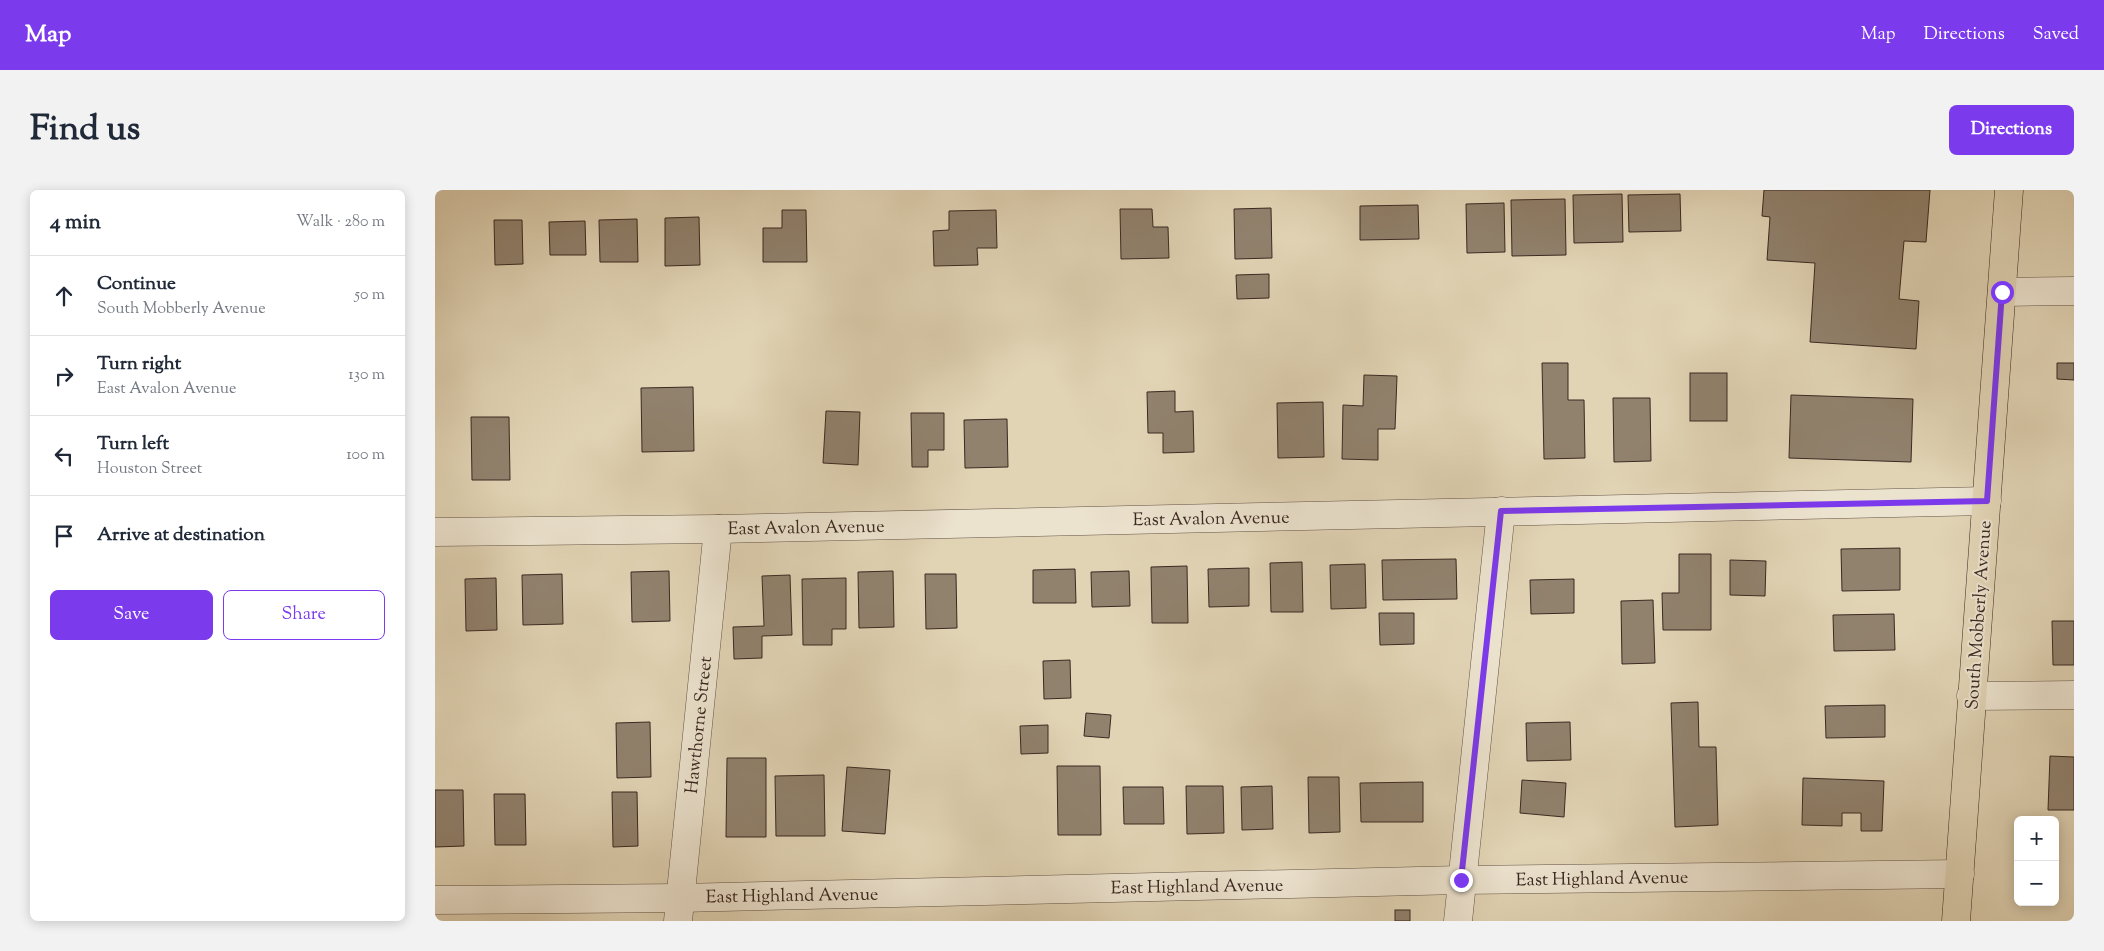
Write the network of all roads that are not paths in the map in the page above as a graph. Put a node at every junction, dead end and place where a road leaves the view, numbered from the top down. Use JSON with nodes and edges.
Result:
{"nodes":[{"id":1,"x":2009,"y":190,"type":"edge"},
{"id":2,"x":2074,"y":291,"type":"edge"},
{"id":3,"x":2002,"y":292,"type":"junction"},
{"id":4,"x":1987,"y":501,"type":"junction"},
{"id":5,"x":1501,"y":511,"type":"junction"},
{"id":6,"x":718,"y":529,"type":"junction"},
{"id":7,"x":435,"y":532,"type":"edge"},
{"id":8,"x":2074,"y":695,"type":"edge"},
{"id":9,"x":1971,"y":696,"type":"junction"},
{"id":10,"x":1960,"y":874,"type":"junction"},
{"id":11,"x":1461,"y":880,"type":"junction"},
{"id":12,"x":435,"y":900,"type":"edge"},
{"id":13,"x":679,"y":909,"type":"edge"},
{"id":14,"x":1458,"y":921,"type":"edge"},
{"id":15,"x":1956,"y":921,"type":"edge"}],
"edges":[{"from":1,"to":3,"type":"main road","name":"South Mobberly Avenue"},
{"from":2,"to":3,"type":"street"},
{"from":3,"to":4,"type":"main road","name":"South Mobberly Avenue"},
{"from":4,"to":5,"type":"street","name":"East Avalon Avenue"},
{"from":4,"to":9,"type":"main road","name":"South Mobberly Avenue"},
{"from":5,"to":6,"type":"street","name":"East Avalon Avenue"},
{"from":5,"to":11,"type":"street"},
{"from":6,"to":7,"type":"street","name":"East Avalon Avenue"},
{"from":6,"to":13,"type":"street","name":"Hawthorne Street"},
{"from":8,"to":9,"type":"street"},
{"from":9,"to":10,"type":"main road","name":"South Mobberly Avenue"},
{"from":10,"to":11,"type":"street","name":"East Highland Avenue"},
{"from":10,"to":15,"type":"main road","name":"South Mobberly Avenue"},
{"from":11,"to":13,"type":"street","name":"East Highland Avenue"},
{"from":11,"to":14,"type":"street"},
{"from":12,"to":13,"type":"street","name":"East Highland Avenue"}]}
